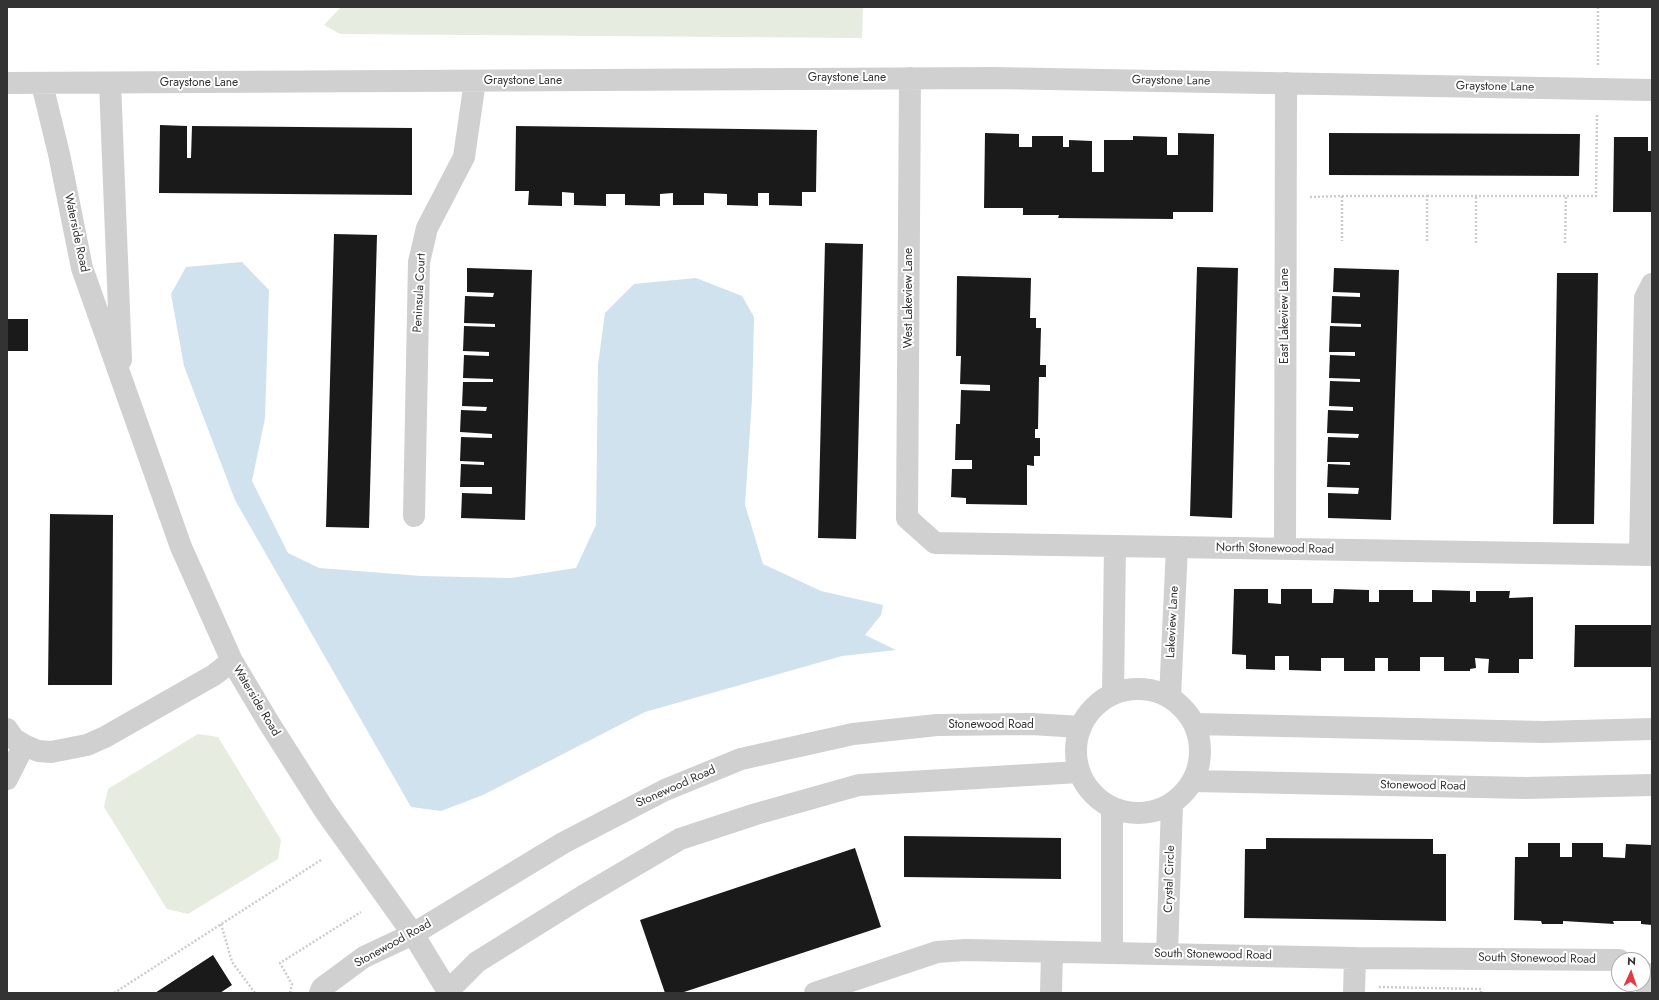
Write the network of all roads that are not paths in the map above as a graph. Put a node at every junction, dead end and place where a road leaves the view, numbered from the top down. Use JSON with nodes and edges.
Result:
{"nodes":[{"id":1,"x":910,"y":78,"type":"junction"},
{"id":2,"x":475,"y":81,"type":"junction"},
{"id":3,"x":7,"y":83,"type":"edge"},
{"id":4,"x":110,"y":83,"type":"junction"},
{"id":5,"x":1286,"y":83,"type":"junction"},
{"id":6,"x":42,"y":84,"type":"junction"},
{"id":7,"x":1652,"y":90,"type":"edge"},
{"id":8,"x":1652,"y":284,"type":"edge"},
{"id":9,"x":122,"y":379,"type":"junction"},
{"id":10,"x":414,"y":516,"type":"dead end"},
{"id":11,"x":907,"y":518,"type":"joint"},
{"id":12,"x":1115,"y":546,"type":"junction"},
{"id":13,"x":1177,"y":547,"type":"junction"},
{"id":14,"x":1285,"y":549,"type":"junction"},
{"id":15,"x":1646,"y":555,"type":"edge"},
{"id":16,"x":232,"y":662,"type":"junction"},
{"id":17,"x":1113,"y":694,"type":"junction"},
{"id":18,"x":1170,"y":697,"type":"junction"},
{"id":19,"x":1195,"y":724,"type":"junction"},
{"id":20,"x":1081,"y":727,"type":"junction"},
{"id":21,"x":7,"y":729,"type":"edge"},
{"id":22,"x":1652,"y":729,"type":"edge"},
{"id":23,"x":24,"y":745,"type":"junction"},
{"id":24,"x":1079,"y":772,"type":"junction"},
{"id":25,"x":7,"y":779,"type":"edge"},
{"id":26,"x":1194,"y":781,"type":"junction"},
{"id":27,"x":1652,"y":785,"type":"edge"},
{"id":28,"x":1172,"y":805,"type":"junction"},
{"id":29,"x":1112,"y":808,"type":"junction"},
{"id":30,"x":413,"y":934,"type":"junction"},
{"id":31,"x":1052,"y":952,"type":"junction"},
{"id":32,"x":1112,"y":952,"type":"junction"},
{"id":33,"x":1167,"y":954,"type":"junction"},
{"id":34,"x":1355,"y":958,"type":"junction"},
{"id":35,"x":1611,"y":960,"type":"edge"},
{"id":36,"x":1652,"y":974,"type":"edge"},
{"id":37,"x":1363,"y":990,"type":"edge"},
{"id":38,"x":447,"y":992,"type":"edge"},
{"id":39,"x":320,"y":993,"type":"edge"},
{"id":40,"x":815,"y":993,"type":"edge"},
{"id":41,"x":1051,"y":993,"type":"edge"},
{"id":42,"x":1647,"y":993,"type":"edge"}],
"edges":[{"from":1,"to":2,"type":"street","name":"Graystone Lane"},
{"from":1,"to":5,"type":"street","name":"Graystone Lane"},
{"from":1,"to":11,"type":"street","name":"West Lakeview Lane"},
{"from":2,"to":4,"type":"street","name":"Graystone Lane"},
{"from":2,"to":10,"type":"street","name":"Peninsula Court"},
{"from":3,"to":6,"type":"street","name":"Graystone Lane"},
{"from":4,"to":6,"type":"street","name":"Graystone Lane"},
{"from":4,"to":9,"type":"street","name":"Waterside Road"},
{"from":5,"to":7,"type":"street","name":"Graystone Lane"},
{"from":5,"to":14,"type":"street","name":"East Lakeview Lane"},
{"from":6,"to":9,"type":"street","name":"Waterside Road"},
{"from":8,"to":15,"type":"street"},
{"from":9,"to":16,"type":"street","name":"Waterside Road"},
{"from":11,"to":12,"type":"street","name":"North Stonewood Road"},
{"from":12,"to":13,"type":"street","name":"North Stonewood Road"},
{"from":12,"to":17,"type":"street"},
{"from":13,"to":14,"type":"street","name":"North Stonewood Road"},
{"from":13,"to":18,"type":"street","name":"Lakeview Lane"},
{"from":14,"to":15,"type":"street","name":"North Stonewood Road"},
{"from":16,"to":23,"type":"street"},
{"from":16,"to":30,"type":"street","name":"Waterside Road"},
{"from":17,"to":18,"type":"street"},
{"from":17,"to":20,"type":"street"},
{"from":18,"to":19,"type":"street"},
{"from":19,"to":22,"type":"street"},
{"from":19,"to":26,"type":"street"},
{"from":20,"to":24,"type":"street"},
{"from":20,"to":30,"type":"street","name":"Stonewood Road"},
{"from":21,"to":23,"type":"street"},
{"from":23,"to":25,"type":"street"},
{"from":24,"to":29,"type":"street"},
{"from":24,"to":38,"type":"street"},
{"from":26,"to":27,"type":"street","name":"Stonewood Road"},
{"from":26,"to":28,"type":"street"},
{"from":28,"to":29,"type":"street"},
{"from":28,"to":33,"type":"street","name":"Crystal Circle"},
{"from":29,"to":32,"type":"street"},
{"from":30,"to":38,"type":"street","name":"Waterside Road"},
{"from":30,"to":39,"type":"street","name":"Stonewood Road"},
{"from":31,"to":32,"type":"street","name":"South Stonewood Road"},
{"from":31,"to":40,"type":"street","name":"South Stonewood Road"},
{"from":31,"to":41,"type":"street"},
{"from":32,"to":33,"type":"street","name":"South Stonewood Road"},
{"from":33,"to":34,"type":"street","name":"South Stonewood Road"},
{"from":34,"to":35,"type":"street","name":"South Stonewood Road"},
{"from":34,"to":37,"type":"street"},
{"from":36,"to":42,"type":"street"}]}
